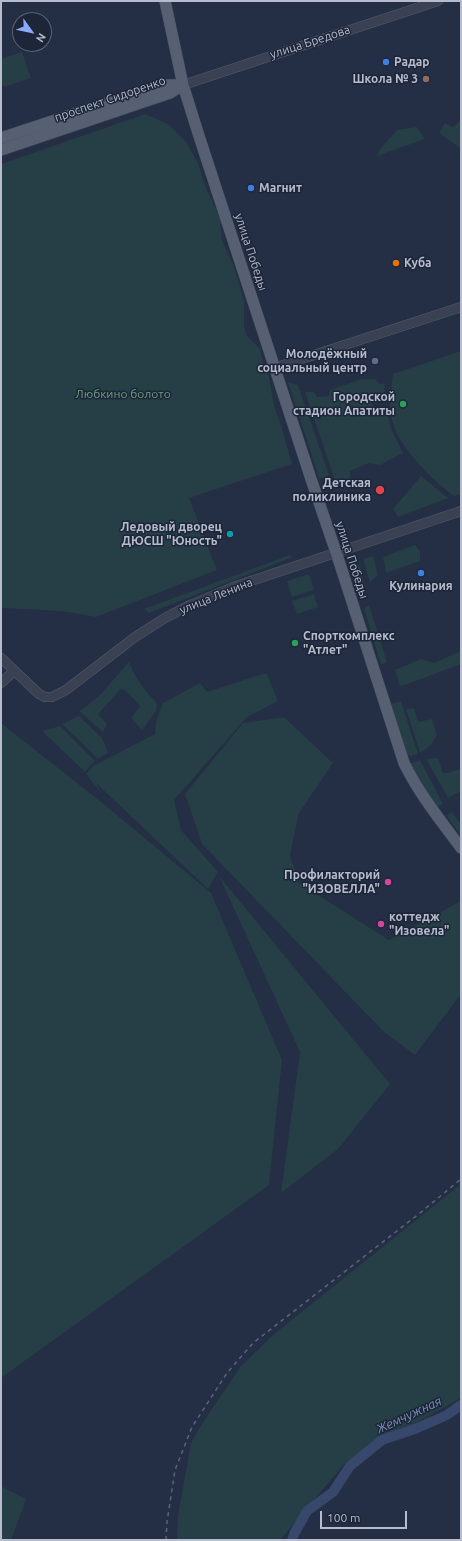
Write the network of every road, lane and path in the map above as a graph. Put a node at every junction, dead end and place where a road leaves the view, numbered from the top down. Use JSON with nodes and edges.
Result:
{"nodes":[{"id":1,"x":165,"y":1,"type":"edge"},
{"id":2,"x":438,"y":1,"type":"edge"},
{"id":3,"x":183,"y":85,"type":"junction"},
{"id":4,"x":1,"y":138,"type":"edge"},
{"id":5,"x":1,"y":150,"type":"edge"},
{"id":6,"x":461,"y":307,"type":"edge"},
{"id":7,"x":274,"y":368,"type":"junction"},
{"id":8,"x":461,"y":511,"type":"edge"},
{"id":9,"x":336,"y":552,"type":"junction"},
{"id":10,"x":1,"y":658,"type":"edge"},
{"id":11,"x":14,"y":671,"type":"junction"},
{"id":12,"x":1,"y":682,"type":"edge"},
{"id":13,"x":461,"y":848,"type":"edge"}],
"edges":[{"from":1,"to":3,"type":"main road","name":"улица Победы"},
{"from":2,"to":3,"type":"street","name":"улица Бредова"},
{"from":3,"to":4,"type":"main road","name":"проспект Сидоренко"},
{"from":3,"to":5,"type":"main road","name":"проспект Сидоренко"},
{"from":3,"to":7,"type":"main road","name":"улица Победы"},
{"from":6,"to":7,"type":"street"},
{"from":7,"to":9,"type":"main road","name":"улица Победы"},
{"from":8,"to":9,"type":"street","name":"улица Ленина"},
{"from":9,"to":11,"type":"street","name":"улица Ленина"},
{"from":9,"to":13,"type":"main road","name":"улица Победы"},
{"from":10,"to":11,"type":"street","name":"улица Ленина"},
{"from":11,"to":12,"type":"street"}]}
